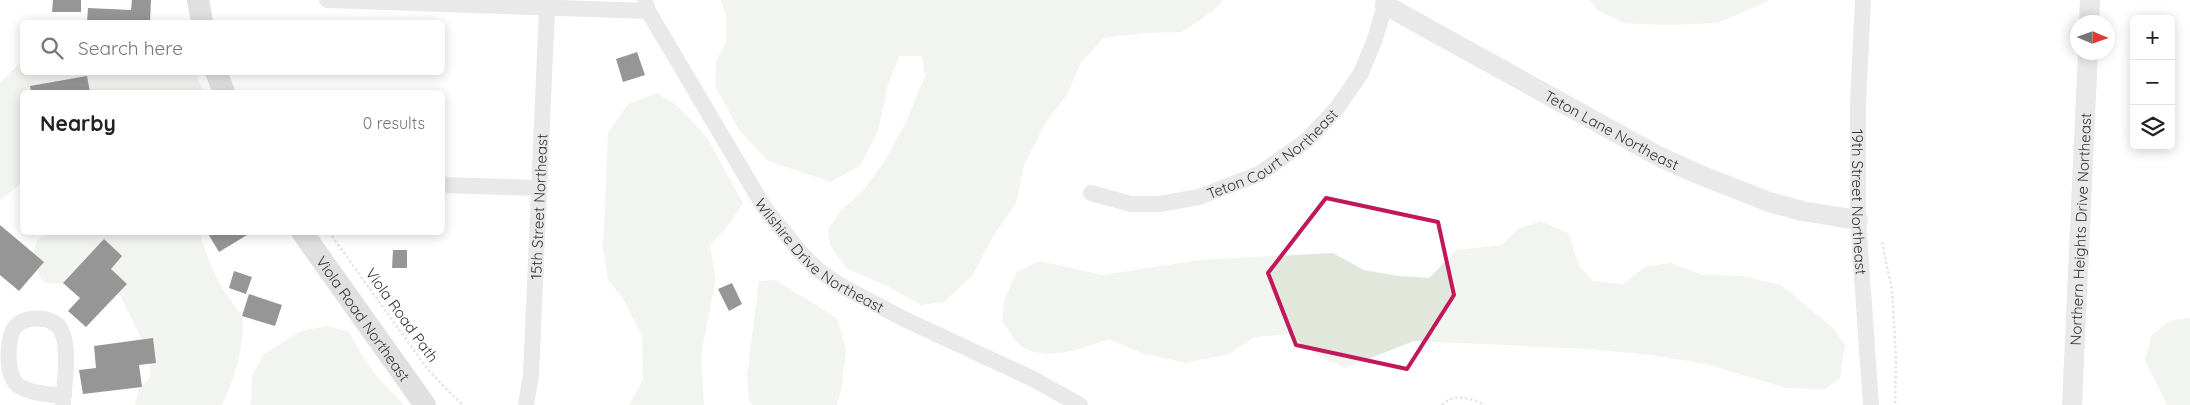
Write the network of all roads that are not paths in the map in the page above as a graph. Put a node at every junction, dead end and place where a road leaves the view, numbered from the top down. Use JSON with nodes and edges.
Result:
{"nodes":[{"id":1,"x":198,"y":0,"type":"edge"},
{"id":2,"x":327,"y":0,"type":"edge"},
{"id":3,"x":1863,"y":0,"type":"edge"},
{"id":4,"x":2090,"y":0,"type":"edge"},
{"id":5,"x":1385,"y":3,"type":"edge"},
{"id":6,"x":647,"y":5,"type":"edge"},
{"id":7,"x":547,"y":8,"type":"junction"},
{"id":8,"x":2089,"y":15,"type":"edge"},
{"id":9,"x":202,"y":20,"type":"edge"},
{"id":10,"x":2088,"y":60,"type":"edge"},
{"id":11,"x":217,"y":75,"type":"edge"},
{"id":12,"x":223,"y":90,"type":"edge"},
{"id":13,"x":445,"y":186,"type":"edge"},
{"id":14,"x":538,"y":188,"type":"junction"},
{"id":15,"x":1091,"y":193,"type":"dead end"},
{"id":16,"x":1858,"y":220,"type":"junction"},
{"id":17,"x":304,"y":235,"type":"edge"},
{"id":18,"x":63,"y":400,"type":"edge"},
{"id":19,"x":425,"y":405,"type":"edge"},
{"id":20,"x":526,"y":405,"type":"edge"},
{"id":21,"x":1080,"y":405,"type":"edge"},
{"id":22,"x":1871,"y":405,"type":"edge"},
{"id":23,"x":2072,"y":405,"type":"edge"}],
"edges":[{"from":1,"to":9,"type":"main road"},
{"from":2,"to":7,"type":"street"},
{"from":3,"to":16,"type":"street","name":"19th Street Northeast"},
{"from":4,"to":8,"type":"street"},
{"from":5,"to":15,"type":"street","name":"Teton Court Northeast"},
{"from":5,"to":16,"type":"street","name":"Teton Lane Northeast"},
{"from":6,"to":7,"type":"street"},
{"from":6,"to":21,"type":"street","name":"Wilshire Drive Northeast"},
{"from":7,"to":14,"type":"street","name":"15th Street Northeast"},
{"from":10,"to":23,"type":"street","name":"Northern Heights Drive Northeast"},
{"from":11,"to":12,"type":"main road"},
{"from":13,"to":14,"type":"street"},
{"from":14,"to":20,"type":"street","name":"15th Street Northeast"},
{"from":16,"to":22,"type":"street","name":"19th Street Northeast"},
{"from":17,"to":19,"type":"main road","name":"Viola Road Northeast"},
{"from":18,"to":18,"type":"street"}]}
